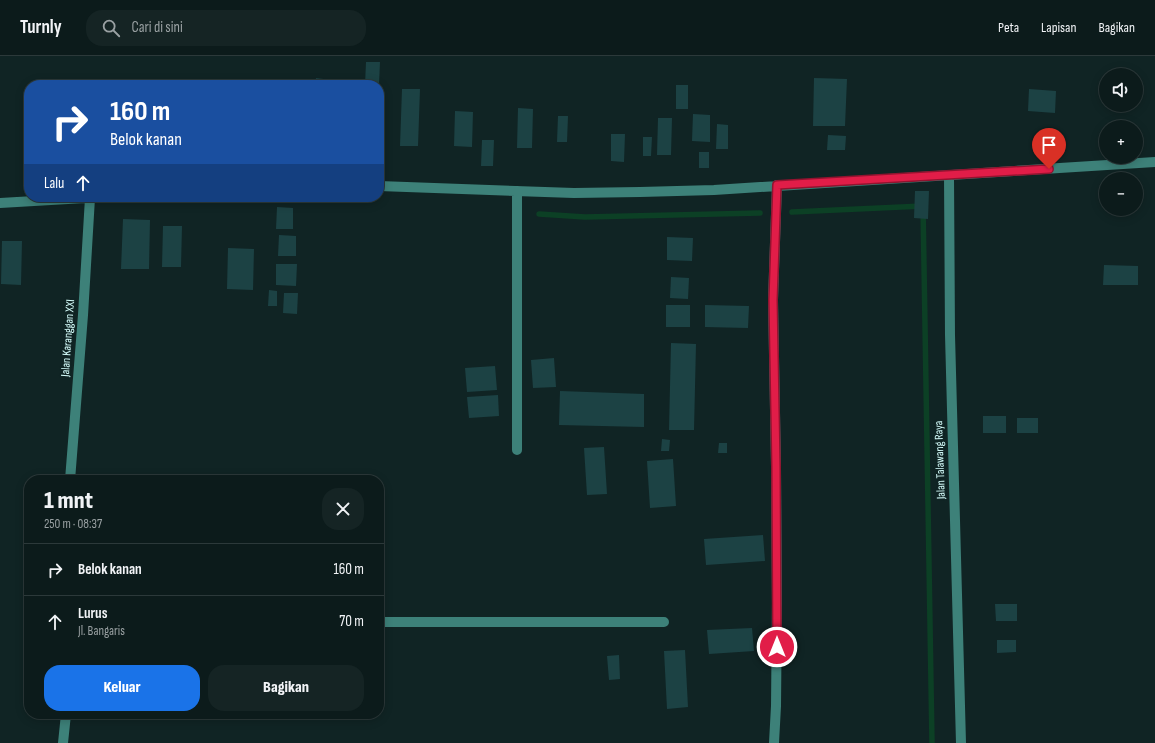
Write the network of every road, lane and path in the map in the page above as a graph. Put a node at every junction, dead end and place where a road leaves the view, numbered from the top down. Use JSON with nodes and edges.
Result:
{"nodes":[{"id":1,"x":1155,"y":162,"type":"edge"},
{"id":2,"x":949,"y":176,"type":"junction"},
{"id":3,"x":777,"y":185,"type":"junction"},
{"id":4,"x":384,"y":186,"type":"edge"},
{"id":5,"x":517,"y":191,"type":"junction"},
{"id":6,"x":24,"y":202,"type":"edge"},
{"id":7,"x":90,"y":202,"type":"edge"},
{"id":8,"x":0,"y":203,"type":"edge"},
{"id":9,"x":517,"y":450,"type":"dead end"},
{"id":10,"x":70,"y":475,"type":"edge"},
{"id":11,"x":384,"y":622,"type":"edge"},
{"id":12,"x":664,"y":622,"type":"dead end"},
{"id":13,"x":65,"y":719,"type":"edge"},
{"id":14,"x":63,"y":743,"type":"edge"},
{"id":15,"x":774,"y":743,"type":"edge"},
{"id":16,"x":961,"y":743,"type":"edge"}],
"edges":[{"from":1,"to":2,"type":"street"},
{"from":2,"to":3,"type":"street"},
{"from":2,"to":16,"type":"street","name":"Jalan Talawang Raya"},
{"from":3,"to":5,"type":"street"},
{"from":3,"to":15,"type":"street"},
{"from":4,"to":5,"type":"street"},
{"from":5,"to":9,"type":"street"},
{"from":6,"to":8,"type":"street"},
{"from":7,"to":10,"type":"street","name":"Jalan Karanggan XXI"},
{"from":11,"to":12,"type":"street"},
{"from":13,"to":14,"type":"street"}]}
